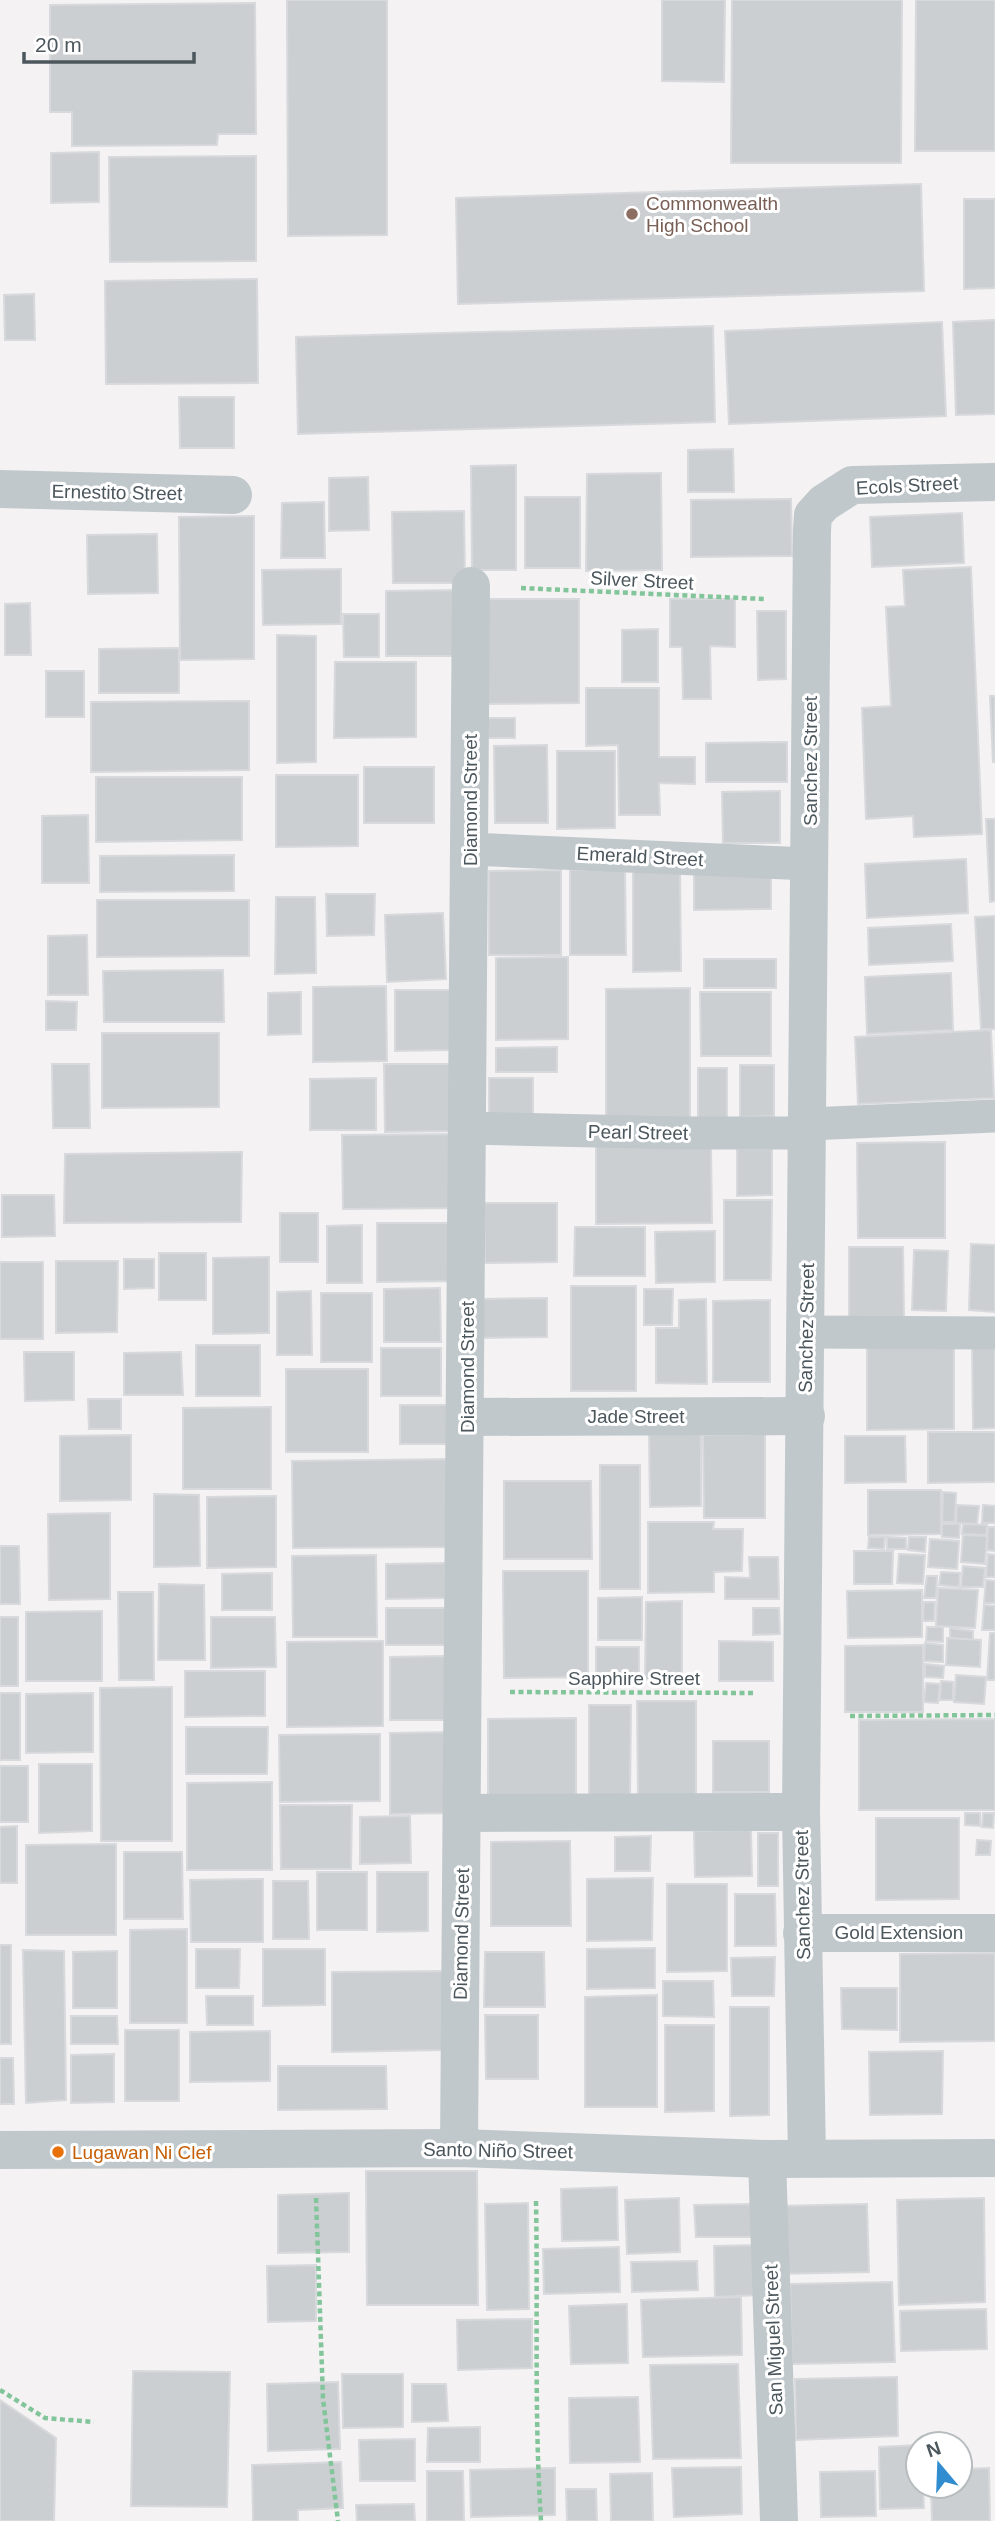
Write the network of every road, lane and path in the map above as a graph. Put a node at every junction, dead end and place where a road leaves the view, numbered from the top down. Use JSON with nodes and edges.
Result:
{"nodes":[{"id":1,"x":995,"y":482,"type":"edge"},
{"id":2,"x":0,"y":489,"type":"edge"},
{"id":3,"x":233,"y":495,"type":"dead end"},
{"id":4,"x":824,"y":503,"type":"joint"},
{"id":5,"x":471,"y":586,"type":"joint"},
{"id":6,"x":811,"y":602,"type":"junction"},
{"id":7,"x":470,"y":849,"type":"junction"},
{"id":8,"x":809,"y":864,"type":"junction"},
{"id":9,"x":995,"y":1116,"type":"edge"},
{"id":10,"x":468,"y":1128,"type":"junction"},
{"id":11,"x":808,"y":1128,"type":"junction"},
{"id":12,"x":807,"y":1332,"type":"junction"},
{"id":13,"x":995,"y":1333,"type":"edge"},
{"id":14,"x":806,"y":1416,"type":"junction"},
{"id":15,"x":466,"y":1417,"type":"junction"},
{"id":16,"x":464,"y":1691,"type":"junction"},
{"id":17,"x":804,"y":1705,"type":"junction"},
{"id":18,"x":995,"y":1715,"type":"edge"},
{"id":19,"x":462,"y":1812,"type":"junction"},
{"id":20,"x":801,"y":1812,"type":"junction"},
{"id":21,"x":802,"y":1933,"type":"junction"},
{"id":22,"x":995,"y":1933,"type":"edge"},
{"id":23,"x":315,"y":2148,"type":"junction"},
{"id":24,"x":458,"y":2148,"type":"junction"},
{"id":25,"x":0,"y":2150,"type":"edge"},
{"id":26,"x":535,"y":2151,"type":"junction"},
{"id":27,"x":807,"y":2158,"type":"junction"},
{"id":28,"x":995,"y":2158,"type":"edge"},
{"id":29,"x":767,"y":2159,"type":"junction"},
{"id":30,"x":0,"y":2390,"type":"edge"},
{"id":31,"x":94,"y":2422,"type":"dead end"},
{"id":32,"x":338,"y":2521,"type":"edge"},
{"id":33,"x":541,"y":2521,"type":"edge"},
{"id":34,"x":779,"y":2521,"type":"edge"}],
"edges":[{"from":1,"to":4,"type":"street","name":"Ecols Street"},
{"from":2,"to":3,"type":"street","name":"Ernestito Street"},
{"from":4,"to":6,"type":"street","name":"Sanchez Street"},
{"from":5,"to":6,"type":"path","name":"Silver Street"},
{"from":5,"to":7,"type":"street","name":"Diamond Street"},
{"from":6,"to":8,"type":"street","name":"Sanchez Street"},
{"from":7,"to":8,"type":"lane","name":"Emerald Street"},
{"from":7,"to":10,"type":"street","name":"Diamond Street"},
{"from":8,"to":11,"type":"street","name":"Sanchez Street"},
{"from":9,"to":11,"type":"lane","name":"Pearl Street"},
{"from":10,"to":11,"type":"lane","name":"Pearl Street"},
{"from":10,"to":15,"type":"street","name":"Diamond Street"},
{"from":11,"to":12,"type":"street","name":"Sanchez Street"},
{"from":12,"to":13,"type":"lane"},
{"from":12,"to":14,"type":"street","name":"Sanchez Street"},
{"from":14,"to":15,"type":"street","name":"Jade Street"},
{"from":14,"to":17,"type":"street","name":"Sanchez Street"},
{"from":15,"to":16,"type":"street","name":"Diamond Street"},
{"from":16,"to":17,"type":"path","name":"Sapphire Street"},
{"from":16,"to":19,"type":"street","name":"Diamond Street"},
{"from":17,"to":18,"type":"path","name":"Sapphire Street"},
{"from":17,"to":20,"type":"street","name":"Sanchez Street"},
{"from":19,"to":20,"type":"street"},
{"from":19,"to":24,"type":"street","name":"Diamond Street"},
{"from":20,"to":21,"type":"street","name":"Sanchez Street"},
{"from":21,"to":22,"type":"street","name":"Gold Extension"},
{"from":21,"to":27,"type":"street","name":"Sanchez Street"},
{"from":23,"to":24,"type":"street","name":"Santo Niño Street"},
{"from":23,"to":25,"type":"street","name":"Santo Niño Street"},
{"from":23,"to":32,"type":"path"},
{"from":24,"to":26,"type":"street","name":"Santo Niño Street"},
{"from":26,"to":29,"type":"street","name":"Santo Niño Street"},
{"from":26,"to":33,"type":"path"},
{"from":27,"to":28,"type":"street","name":"Santo Niño Street"},
{"from":27,"to":29,"type":"street","name":"Santo Niño Street"},
{"from":29,"to":34,"type":"street","name":"San Miguel Street"},
{"from":30,"to":31,"type":"path"}]}
